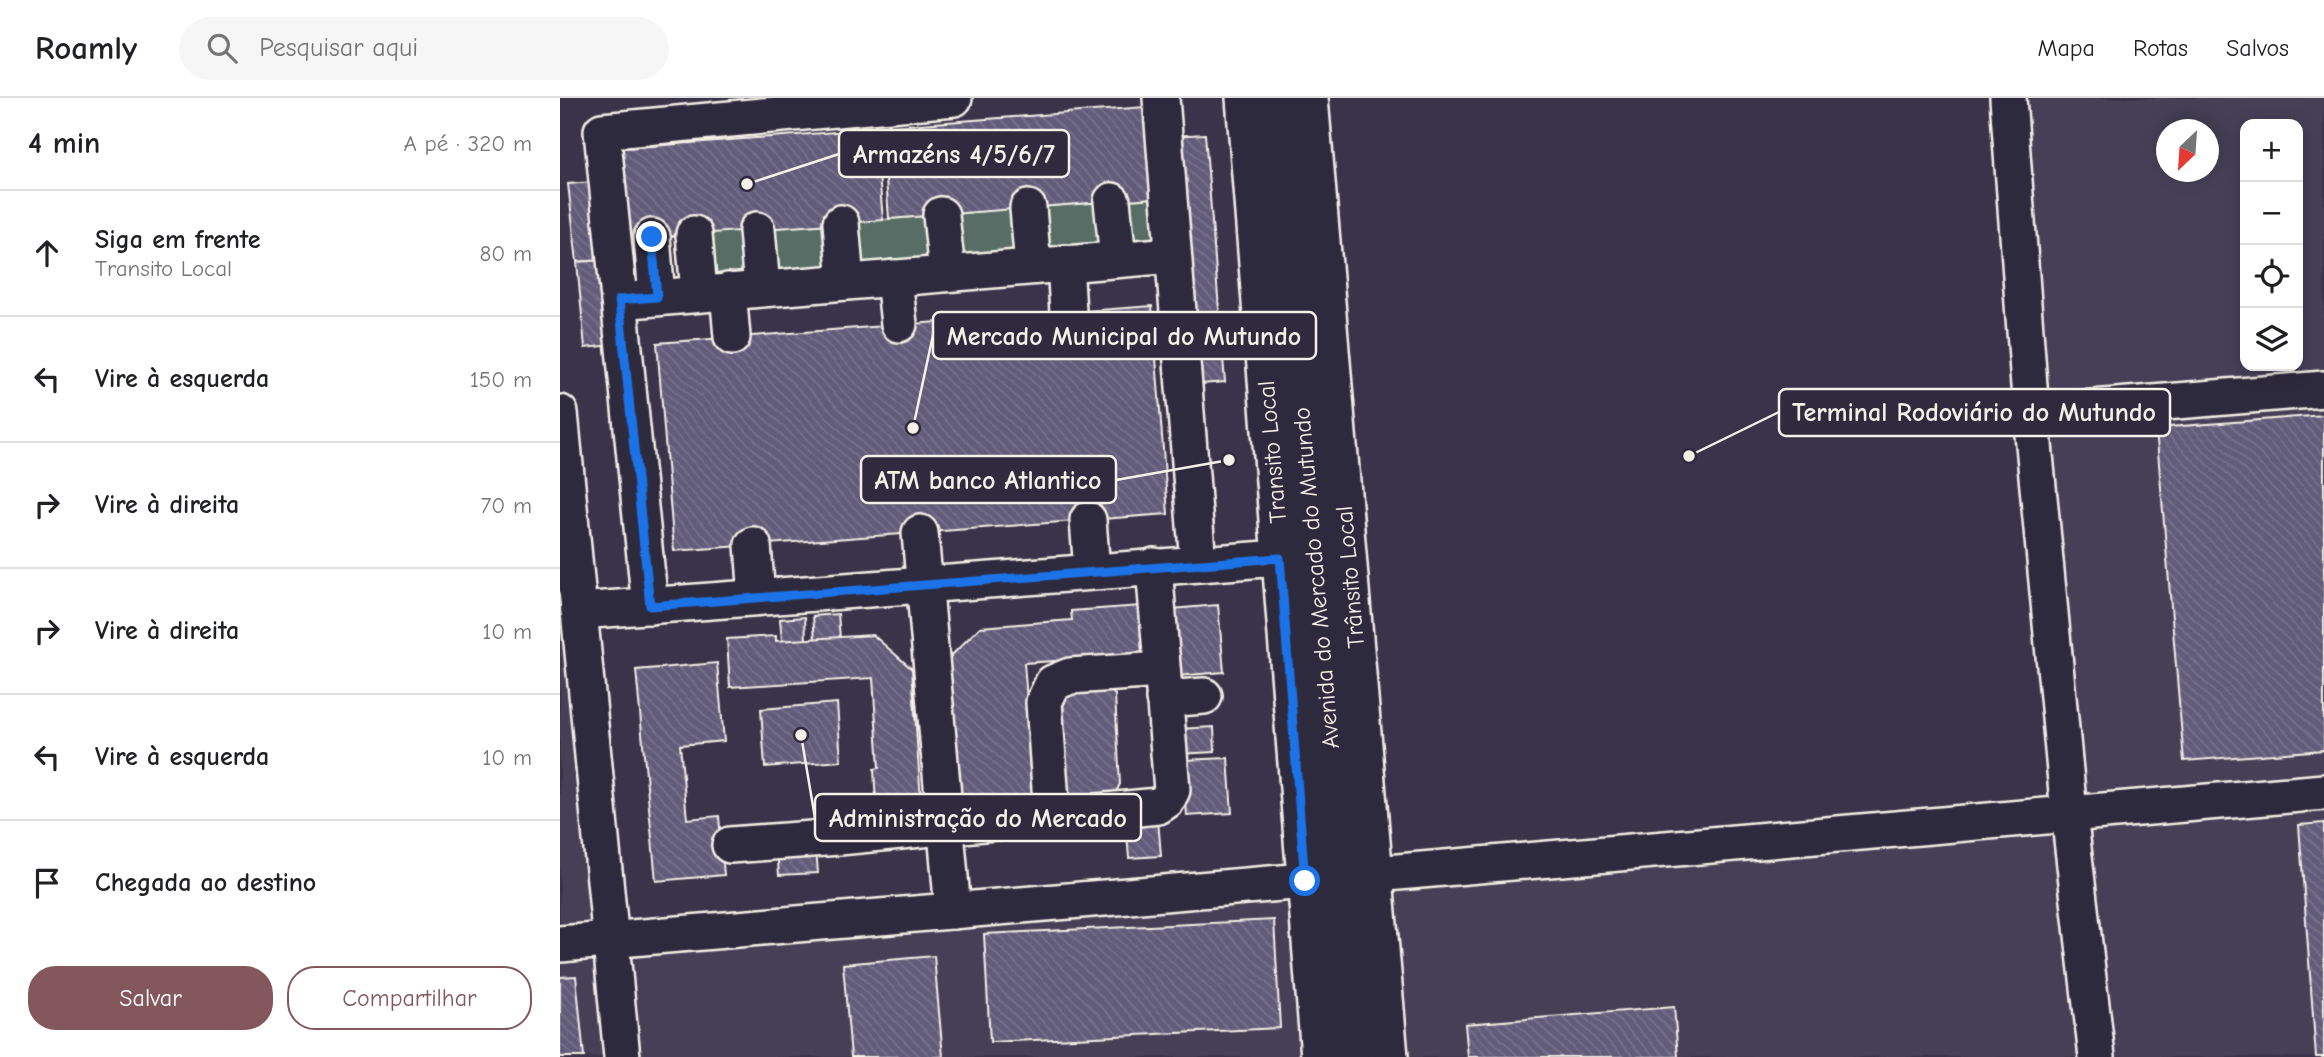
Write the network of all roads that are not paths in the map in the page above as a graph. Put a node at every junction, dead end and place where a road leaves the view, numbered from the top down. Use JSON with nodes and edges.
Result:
{"nodes":[{"id":1,"x":954,"y":98,"type":"edge"},
{"id":2,"x":1161,"y":98,"type":"edge"},
{"id":3,"x":1244,"y":98,"type":"edge"},
{"id":4,"x":1277,"y":98,"type":"edge"},
{"id":5,"x":1310,"y":98,"type":"edge"},
{"id":6,"x":2008,"y":98,"type":"edge"},
{"id":7,"x":1112,"y":201,"type":"dead end"},
{"id":8,"x":1028,"y":208,"type":"dead end"},
{"id":9,"x":941,"y":215,"type":"dead end"},
{"id":10,"x":841,"y":223,"type":"dead end"},
{"id":11,"x":757,"y":230,"type":"dead end"},
{"id":12,"x":694,"y":234,"type":"dead end"},
{"id":13,"x":652,"y":237,"type":"dead end"},
{"id":14,"x":1174,"y":254,"type":"junction"},
{"id":15,"x":1118,"y":259,"type":"junction"},
{"id":16,"x":1049,"y":265,"type":"junction"},
{"id":17,"x":947,"y":273,"type":"junction"},
{"id":18,"x":894,"y":278,"type":"junction"},
{"id":19,"x":846,"y":282,"type":"junction"},
{"id":20,"x":762,"y":288,"type":"junction"},
{"id":21,"x":713,"y":292,"type":"junction"},
{"id":22,"x":657,"y":297,"type":"junction"},
{"id":23,"x":619,"y":300,"type":"junction"},
{"id":24,"x":1068,"y":312,"type":"dead end"},
{"id":25,"x":898,"y":324,"type":"dead end"},
{"id":26,"x":732,"y":337,"type":"dead end"},
{"id":27,"x":2324,"y":389,"type":"edge"},
{"id":28,"x":560,"y":413,"type":"edge"},
{"id":29,"x":2031,"y":413,"type":"junction"},
{"id":30,"x":1088,"y":520,"type":"dead end"},
{"id":31,"x":920,"y":533,"type":"dead end"},
{"id":32,"x":753,"y":545,"type":"dead end"},
{"id":33,"x":1280,"y":558,"type":"junction"},
{"id":34,"x":1198,"y":563,"type":"junction"},
{"id":35,"x":1154,"y":566,"type":"junction"},
{"id":36,"x":1092,"y":571,"type":"junction"},
{"id":37,"x":925,"y":584,"type":"junction"},
{"id":38,"x":757,"y":597,"type":"junction"},
{"id":39,"x":650,"y":606,"type":"junction"},
{"id":40,"x":579,"y":611,"type":"junction"},
{"id":41,"x":1163,"y":684,"type":"junction"},
{"id":42,"x":1204,"y":696,"type":"dead end"},
{"id":43,"x":2324,"y":792,"type":"edge"},
{"id":44,"x":2070,"y":813,"type":"junction"},
{"id":45,"x":1052,"y":817,"type":"junction"},
{"id":46,"x":946,"y":827,"type":"junction"},
{"id":47,"x":730,"y":845,"type":"dead end"},
{"id":48,"x":1375,"y":874,"type":"junction"},
{"id":49,"x":1305,"y":881,"type":"junction"},
{"id":50,"x":953,"y":911,"type":"junction"},
{"id":51,"x":612,"y":940,"type":"junction"},
{"id":52,"x":560,"y":944,"type":"edge"},
{"id":53,"x":622,"y":1057,"type":"edge"},
{"id":54,"x":1319,"y":1057,"type":"edge"},
{"id":55,"x":1354,"y":1057,"type":"edge"},
{"id":56,"x":1390,"y":1057,"type":"edge"},
{"id":57,"x":2097,"y":1057,"type":"edge"}],
"edges":[{"from":1,"to":23,"type":"street"},
{"from":2,"to":14,"type":"street"},
{"from":3,"to":33,"type":"street","name":"Transito Local"},
{"from":4,"to":55,"type":"main road","name":"Avenida do Mercado do Mutundo"},
{"from":5,"to":48,"type":"street","name":"Trânsito Local"},
{"from":6,"to":29,"type":"street"},
{"from":7,"to":15,"type":"street"},
{"from":8,"to":16,"type":"street"},
{"from":9,"to":17,"type":"street"},
{"from":10,"to":19,"type":"street"},
{"from":11,"to":20,"type":"street"},
{"from":12,"to":21,"type":"street"},
{"from":13,"to":22,"type":"street"},
{"from":14,"to":15,"type":"street"},
{"from":14,"to":34,"type":"street"},
{"from":15,"to":16,"type":"street"},
{"from":16,"to":17,"type":"street"},
{"from":16,"to":24,"type":"street"},
{"from":17,"to":18,"type":"street"},
{"from":18,"to":19,"type":"street"},
{"from":18,"to":25,"type":"street"},
{"from":19,"to":20,"type":"street"},
{"from":20,"to":21,"type":"street"},
{"from":21,"to":22,"type":"street"},
{"from":21,"to":26,"type":"street"},
{"from":22,"to":23,"type":"street"},
{"from":23,"to":39,"type":"street"},
{"from":27,"to":29,"type":"street"},
{"from":28,"to":40,"type":"street"},
{"from":29,"to":44,"type":"street"},
{"from":30,"to":36,"type":"street"},
{"from":31,"to":37,"type":"street"},
{"from":32,"to":38,"type":"street"},
{"from":33,"to":34,"type":"street"},
{"from":33,"to":49,"type":"street","name":"Transito Local"},
{"from":34,"to":35,"type":"street"},
{"from":35,"to":36,"type":"street"},
{"from":35,"to":41,"type":"street"},
{"from":36,"to":37,"type":"street"},
{"from":37,"to":38,"type":"street"},
{"from":37,"to":46,"type":"street"},
{"from":38,"to":39,"type":"street"},
{"from":39,"to":40,"type":"street"},
{"from":40,"to":51,"type":"street"},
{"from":41,"to":42,"type":"street"},
{"from":41,"to":45,"type":"street"},
{"from":41,"to":45,"type":"street"},
{"from":43,"to":44,"type":"street"},
{"from":44,"to":48,"type":"street"},
{"from":44,"to":57,"type":"street"},
{"from":45,"to":46,"type":"street"},
{"from":46,"to":47,"type":"street"},
{"from":46,"to":50,"type":"street"},
{"from":48,"to":56,"type":"street","name":"Trânsito Local"},
{"from":49,"to":50,"type":"street"},
{"from":49,"to":54,"type":"street","name":"Transito Local"},
{"from":50,"to":51,"type":"street"},
{"from":51,"to":52,"type":"street"},
{"from":51,"to":53,"type":"street"}]}
